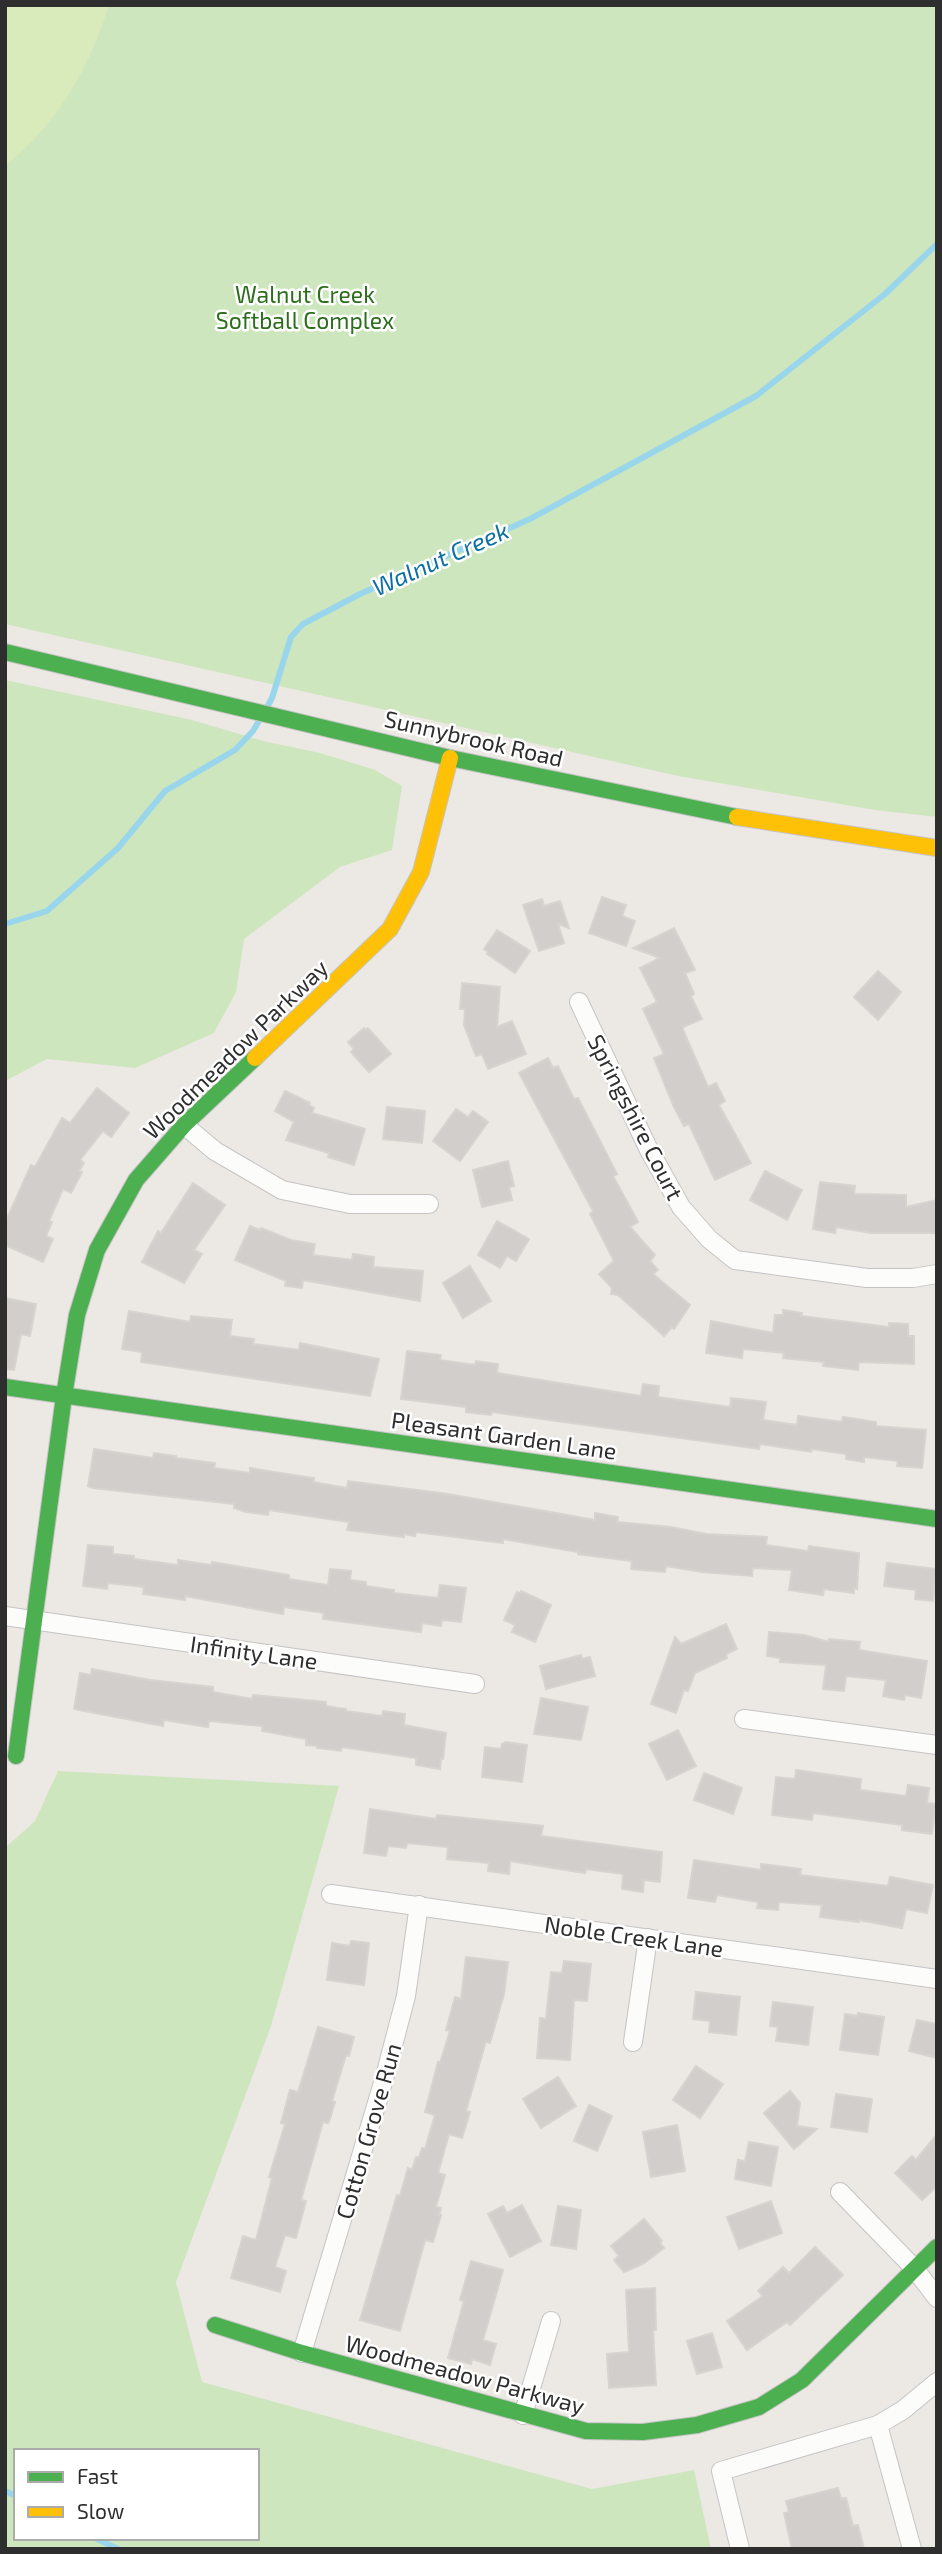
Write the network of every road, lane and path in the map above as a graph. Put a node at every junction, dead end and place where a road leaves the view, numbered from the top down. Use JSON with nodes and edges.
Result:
{"nodes":[{"id":1,"x":5,"y":652,"type":"edge"},
{"id":2,"x":450,"y":758,"type":"junction"},
{"id":3,"x":937,"y":848,"type":"edge"},
{"id":4,"x":579,"y":1002,"type":"dead end"},
{"id":5,"x":184,"y":1125,"type":"junction"},
{"id":6,"x":429,"y":1204,"type":"dead end"},
{"id":7,"x":937,"y":1274,"type":"edge"},
{"id":8,"x":5,"y":1387,"type":"edge"},
{"id":9,"x":64,"y":1396,"type":"junction"},
{"id":10,"x":937,"y":1519,"type":"edge"},
{"id":11,"x":5,"y":1616,"type":"edge"},
{"id":12,"x":34,"y":1620,"type":"junction"},
{"id":13,"x":475,"y":1684,"type":"dead end"},
{"id":14,"x":744,"y":1719,"type":"dead end"},
{"id":15,"x":937,"y":1745,"type":"edge"},
{"id":16,"x":16,"y":1756,"type":"dead end"},
{"id":17,"x":331,"y":1894,"type":"dead end"},
{"id":18,"x":419,"y":1905,"type":"junction"},
{"id":19,"x":648,"y":1938,"type":"junction"},
{"id":20,"x":937,"y":1979,"type":"edge"},
{"id":21,"x":633,"y":2042,"type":"dead end"},
{"id":22,"x":840,"y":2192,"type":"dead end"},
{"id":23,"x":937,"y":2247,"type":"edge"},
{"id":24,"x":914,"y":2268,"type":"junction"},
{"id":25,"x":937,"y":2298,"type":"edge"},
{"id":26,"x":551,"y":2321,"type":"dead end"},
{"id":27,"x":215,"y":2325,"type":"dead end"},
{"id":28,"x":302,"y":2353,"type":"junction"},
{"id":29,"x":937,"y":2382,"type":"edge"},
{"id":30,"x":523,"y":2415,"type":"junction"},
{"id":31,"x":878,"y":2425,"type":"junction"},
{"id":32,"x":740,"y":2549,"type":"edge"},
{"id":33,"x":912,"y":2549,"type":"edge"}],
"edges":[{"from":1,"to":2,"type":"street","name":"Sunnybrook Road"},
{"from":2,"to":3,"type":"street","name":"Sunnybrook Road"},
{"from":2,"to":5,"type":"street","name":"Woodmeadow Parkway"},
{"from":4,"to":7,"type":"street","name":"Springshire Court"},
{"from":5,"to":6,"type":"street"},
{"from":5,"to":9,"type":"street","name":"Woodmeadow Parkway"},
{"from":8,"to":9,"type":"street","name":"Pleasant Garden Lane"},
{"from":9,"to":10,"type":"street","name":"Pleasant Garden Lane"},
{"from":9,"to":12,"type":"street","name":"Woodmeadow Parkway"},
{"from":11,"to":12,"type":"street","name":"Infinity Lane"},
{"from":12,"to":13,"type":"street","name":"Infinity Lane"},
{"from":12,"to":16,"type":"street","name":"Woodmeadow Parkway"},
{"from":14,"to":15,"type":"street"},
{"from":17,"to":18,"type":"street","name":"Noble Creek Lane"},
{"from":18,"to":19,"type":"street","name":"Noble Creek Lane"},
{"from":18,"to":28,"type":"street","name":"Cotton Grove Run"},
{"from":19,"to":20,"type":"street","name":"Noble Creek Lane"},
{"from":19,"to":21,"type":"street"},
{"from":22,"to":24,"type":"street"},
{"from":23,"to":24,"type":"street","name":"Woodmeadow Parkway"},
{"from":24,"to":25,"type":"street"},
{"from":24,"to":30,"type":"street","name":"Woodmeadow Parkway"},
{"from":26,"to":30,"type":"street"},
{"from":27,"to":28,"type":"street","name":"Woodmeadow Parkway"},
{"from":28,"to":30,"type":"street","name":"Woodmeadow Parkway"},
{"from":29,"to":31,"type":"street"},
{"from":31,"to":32,"type":"street"},
{"from":31,"to":33,"type":"street"}]}
